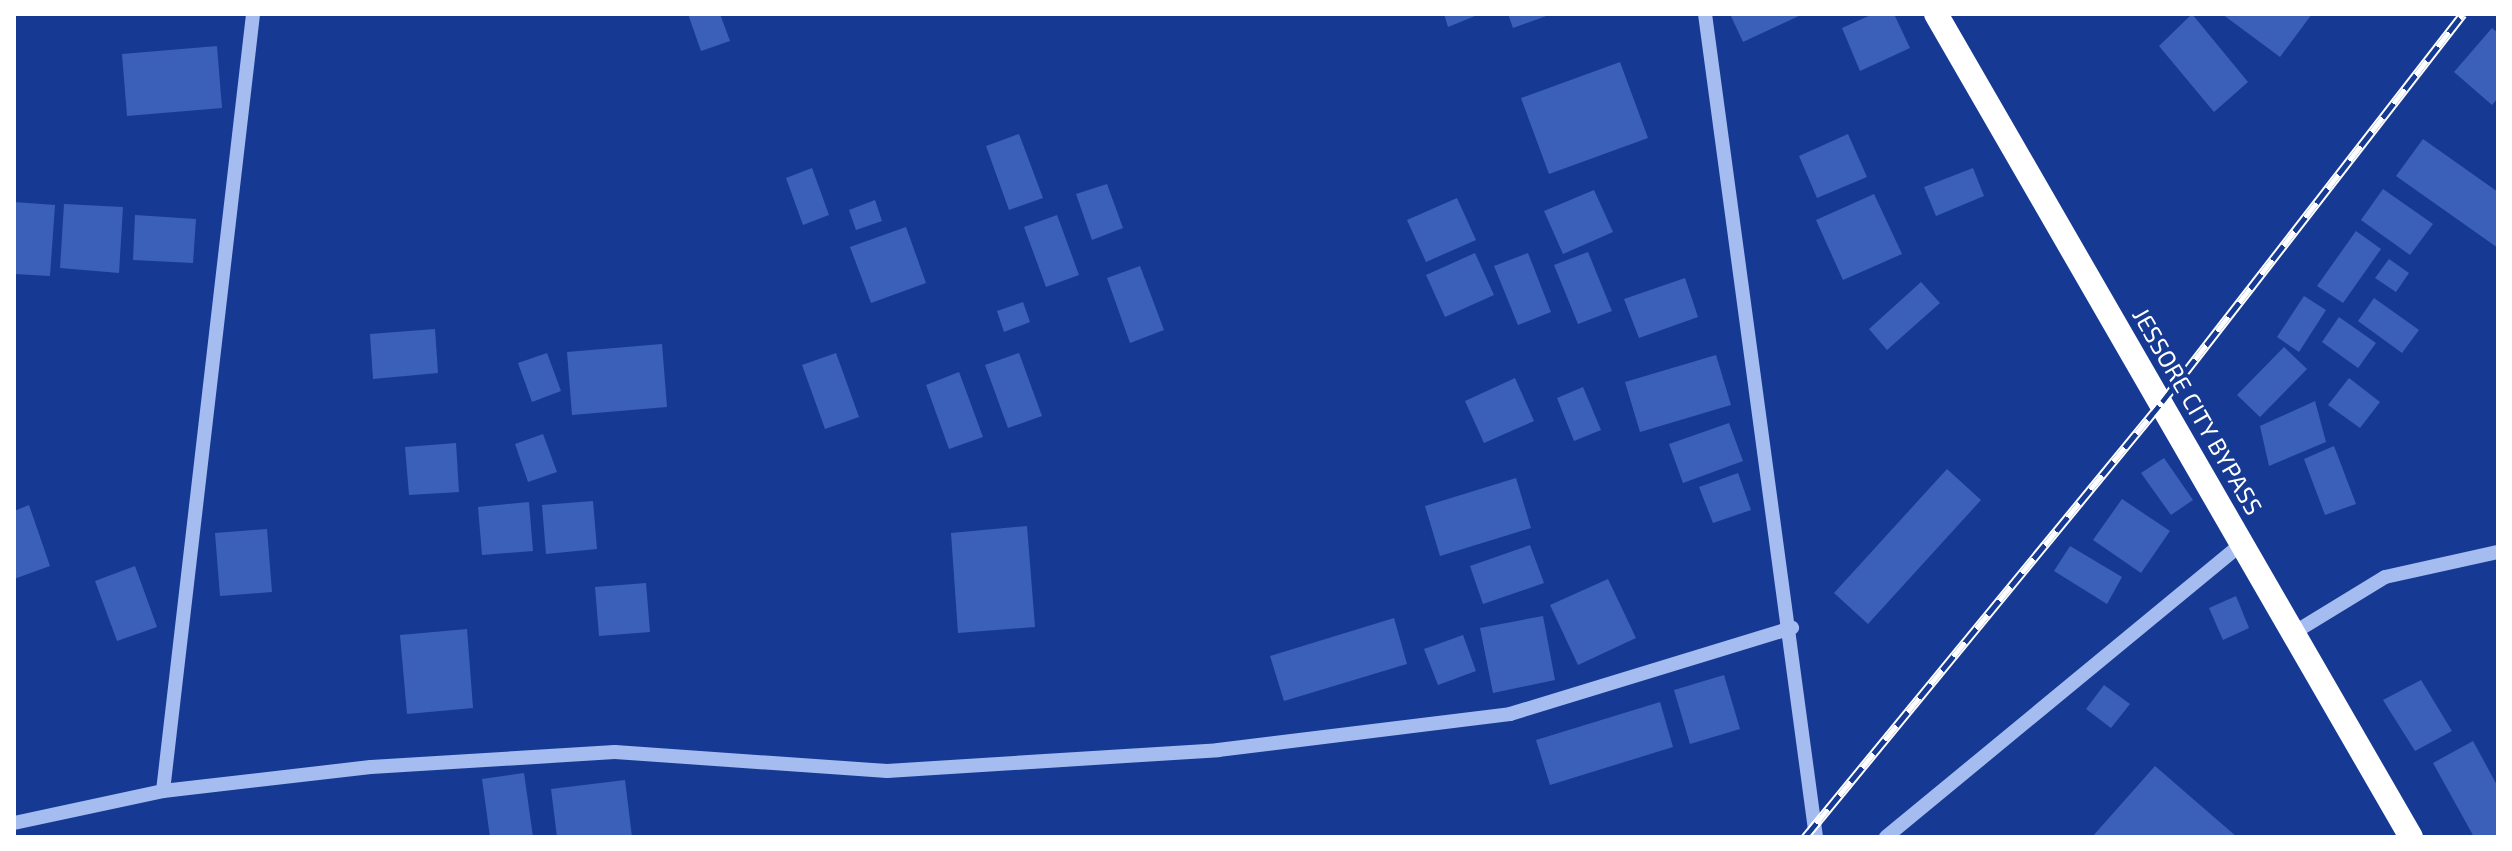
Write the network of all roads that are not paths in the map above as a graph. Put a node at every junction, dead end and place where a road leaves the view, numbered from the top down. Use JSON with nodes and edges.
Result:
{"nodes":[{"id":1,"x":253,"y":14,"type":"edge"},
{"id":2,"x":1705,"y":14,"type":"edge"},
{"id":3,"x":1936,"y":14,"type":"edge"},
{"id":4,"x":2242,"y":544,"type":"junction"},
{"id":5,"x":2498,"y":552,"type":"edge"},
{"id":6,"x":1792,"y":628,"type":"junction"},
{"id":7,"x":2295,"y":632,"type":"junction"},
{"id":8,"x":163,"y":791,"type":"junction"},
{"id":9,"x":18,"y":827,"type":"edge"},
{"id":10,"x":1816,"y":837,"type":"edge"},
{"id":11,"x":1886,"y":837,"type":"edge"},
{"id":12,"x":2411,"y":837,"type":"edge"}],
"edges":[{"from":1,"to":8,"type":"street"},
{"from":2,"to":6,"type":"street"},
{"from":3,"to":4,"type":"highway","name":"JESSORE CITY BYPASS"},
{"from":4,"to":7,"type":"highway","name":"JESSORE CITY BYPASS"},
{"from":4,"to":11,"type":"street"},
{"from":5,"to":7,"type":"street"},
{"from":6,"to":8,"type":"street"},
{"from":6,"to":10,"type":"street"},
{"from":7,"to":12,"type":"highway","name":"JESSORE CITY BYPASS"},
{"from":8,"to":9,"type":"street"}]}
